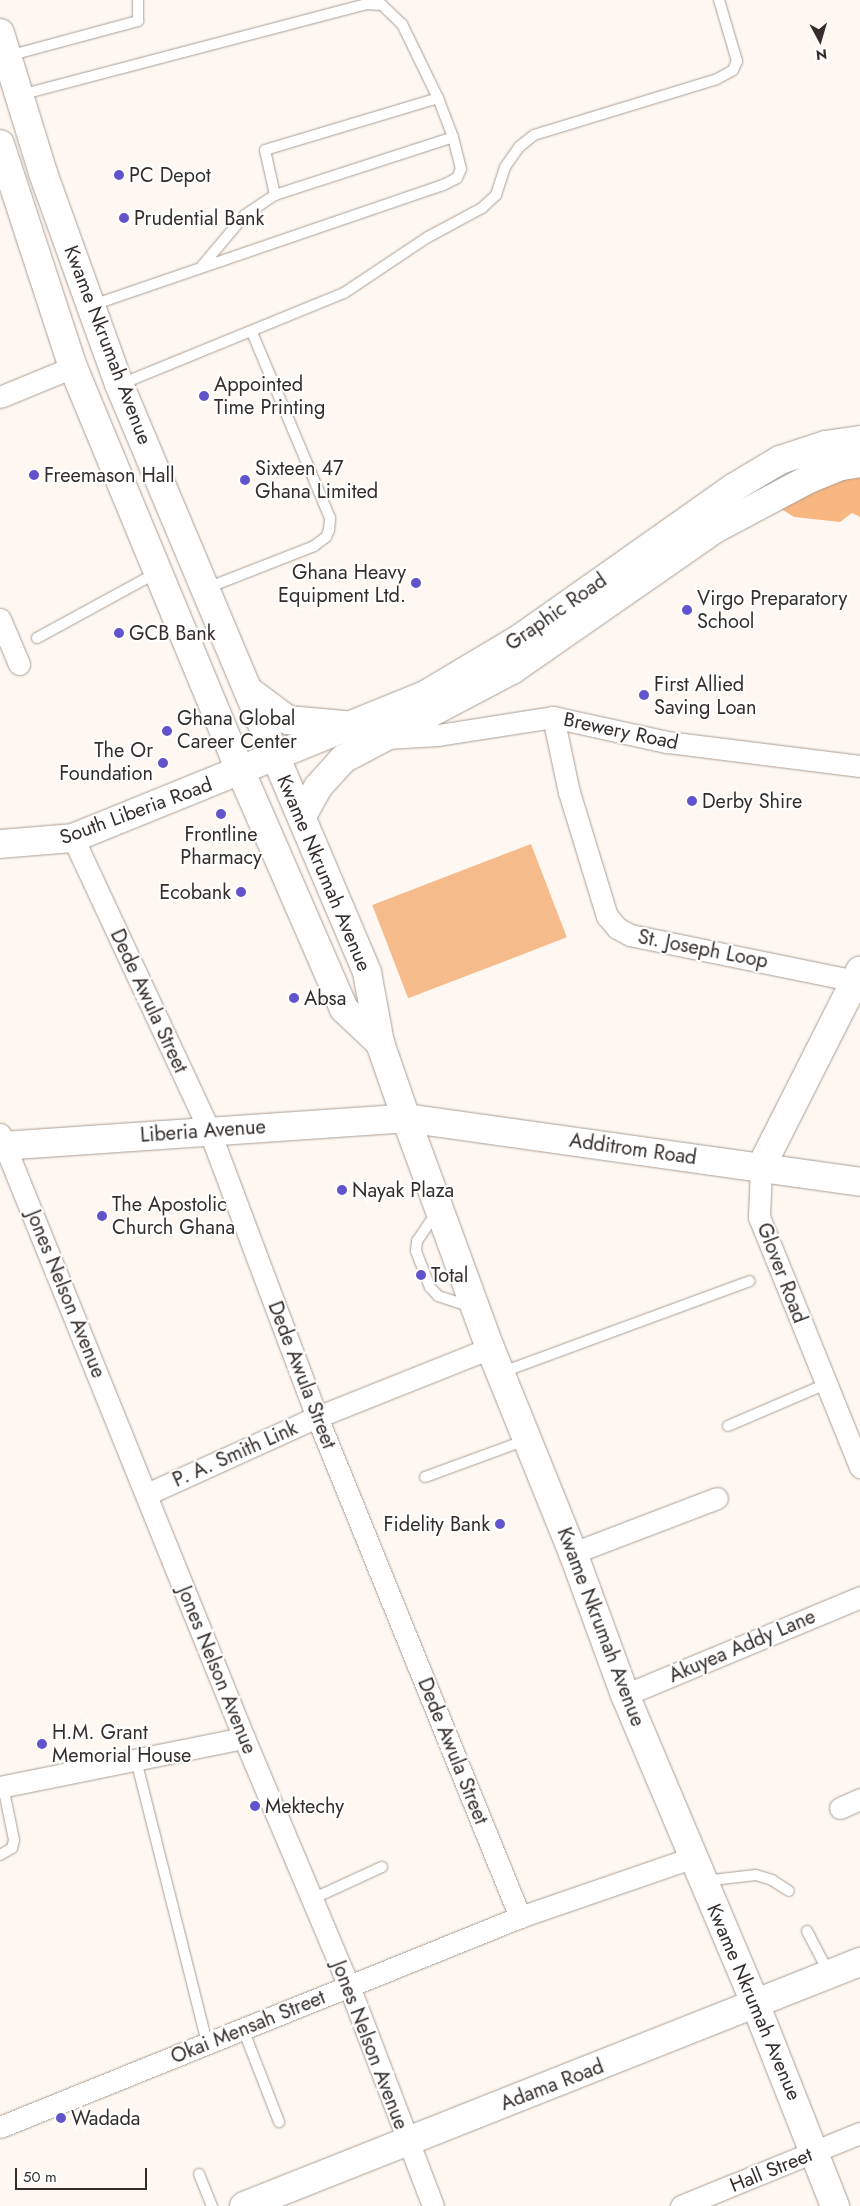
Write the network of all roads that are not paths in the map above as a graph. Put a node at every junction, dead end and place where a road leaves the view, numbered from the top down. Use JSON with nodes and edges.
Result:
{"nodes":[{"id":1,"x":138,"y":0,"type":"edge"},
{"id":2,"x":719,"y":0,"type":"edge"},
{"id":3,"x":4,"y":44,"type":"edge"},
{"id":4,"x":19,"y":95,"type":"junction"},
{"id":5,"x":438,"y":98,"type":"junction"},
{"id":6,"x":453,"y":137,"type":"junction"},
{"id":7,"x":0,"y":144,"type":"edge"},
{"id":8,"x":275,"y":195,"type":"junction"},
{"id":9,"x":201,"y":266,"type":"junction"},
{"id":10,"x":91,"y":305,"type":"junction"},
{"id":11,"x":252,"y":332,"type":"junction"},
{"id":12,"x":73,"y":366,"type":"junction"},
{"id":13,"x":120,"y":384,"type":"junction"},
{"id":14,"x":0,"y":397,"type":"edge"},
{"id":15,"x":860,"y":440,"type":"edge"},
{"id":16,"x":860,"y":463,"type":"edge"},
{"id":17,"x":159,"y":571,"type":"junction"},
{"id":18,"x":207,"y":588,"type":"junction"},
{"id":19,"x":0,"y":619,"type":"edge"},
{"id":20,"x":37,"y":638,"type":"dead end"},
{"id":21,"x":20,"y":664,"type":"dead end"},
{"id":22,"x":249,"y":691,"type":"junction"},
{"id":23,"x":553,"y":717,"type":"junction"},
{"id":24,"x":350,"y":725,"type":"junction"},
{"id":25,"x":383,"y":738,"type":"junction"},
{"id":26,"x":276,"y":758,"type":"junction"},
{"id":27,"x":860,"y":766,"type":"edge"},
{"id":28,"x":242,"y":772,"type":"junction"},
{"id":29,"x":302,"y":816,"type":"junction"},
{"id":30,"x":73,"y":838,"type":"junction"},
{"id":31,"x":0,"y":844,"type":"edge"},
{"id":32,"x":859,"y":978,"type":"edge"},
{"id":33,"x":380,"y":1043,"type":"junction"},
{"id":34,"x":406,"y":1118,"type":"junction"},
{"id":35,"x":209,"y":1130,"type":"junction"},
{"id":36,"x":2,"y":1142,"type":"edge"},
{"id":37,"x":761,"y":1167,"type":"junction"},
{"id":38,"x":860,"y":1182,"type":"edge"},
{"id":39,"x":439,"y":1209,"type":"junction"},
{"id":40,"x":750,"y":1281,"type":"dead end"},
{"id":41,"x":475,"y":1308,"type":"junction"},
{"id":42,"x":490,"y":1348,"type":"junction"},
{"id":43,"x":499,"y":1373,"type":"junction"},
{"id":44,"x":826,"y":1384,"type":"junction"},
{"id":45,"x":317,"y":1417,"type":"junction"},
{"id":46,"x":728,"y":1426,"type":"dead end"},
{"id":47,"x":526,"y":1440,"type":"junction"},
{"id":48,"x":860,"y":1468,"type":"edge"},
{"id":49,"x":425,"y":1477,"type":"dead end"},
{"id":50,"x":147,"y":1494,"type":"junction"},
{"id":51,"x":717,"y":1498,"type":"dead end"},
{"id":52,"x":573,"y":1553,"type":"junction"},
{"id":53,"x":860,"y":1597,"type":"edge"},
{"id":54,"x":625,"y":1694,"type":"junction"},
{"id":55,"x":244,"y":1738,"type":"junction"},
{"id":56,"x":136,"y":1760,"type":"junction"},
{"id":57,"x":1,"y":1784,"type":"edge"},
{"id":58,"x":860,"y":1799,"type":"edge"},
{"id":59,"x":840,"y":1808,"type":"dead end"},
{"id":60,"x":0,"y":1855,"type":"edge"},
{"id":61,"x":382,"y":1868,"type":"dead end"},
{"id":62,"x":699,"y":1869,"type":"junction"},
{"id":63,"x":789,"y":1891,"type":"dead end"},
{"id":64,"x":312,"y":1899,"type":"junction"},
{"id":65,"x":520,"y":1917,"type":"junction"},
{"id":66,"x":806,"y":1931,"type":"dead end"},
{"id":67,"x":860,"y":1962,"type":"edge"},
{"id":68,"x":830,"y":1974,"type":"junction"},
{"id":69,"x":349,"y":1986,"type":"junction"},
{"id":70,"x":756,"y":2005,"type":"junction"},
{"id":71,"x":243,"y":2029,"type":"junction"},
{"id":72,"x":207,"y":2043,"type":"junction"},
{"id":73,"x":279,"y":2122,"type":"dead end"},
{"id":74,"x":0,"y":2127,"type":"edge"},
{"id":75,"x":860,"y":2133,"type":"edge"},
{"id":76,"x":406,"y":2142,"type":"junction"},
{"id":77,"x":816,"y":2151,"type":"junction"},
{"id":78,"x":199,"y":2174,"type":"dead end"},
{"id":79,"x":212,"y":2206,"type":"edge"},
{"id":80,"x":244,"y":2206,"type":"edge"},
{"id":81,"x":432,"y":2206,"type":"edge"},
{"id":82,"x":681,"y":2206,"type":"edge"},
{"id":83,"x":835,"y":2206,"type":"edge"}],
"edges":[{"from":1,"to":3,"type":"lane"},
{"from":2,"to":11,"type":"lane"},
{"from":3,"to":4,"type":"main road","name":"Kwame Nkrumah Avenue"},
{"from":4,"to":5,"type":"lane"},
{"from":4,"to":10,"type":"main road","name":"Kwame Nkrumah Avenue"},
{"from":5,"to":6,"type":"lane"},
{"from":5,"to":8,"type":"lane"},
{"from":6,"to":8,"type":"lane"},
{"from":6,"to":9,"type":"lane"},
{"from":7,"to":12,"type":"main road","name":"Kwame Nkrumah Avenue"},
{"from":8,"to":9,"type":"lane"},
{"from":9,"to":10,"type":"lane"},
{"from":10,"to":13,"type":"main road","name":"Kwame Nkrumah Avenue"},
{"from":11,"to":13,"type":"lane"},
{"from":11,"to":18,"type":"lane"},
{"from":12,"to":14,"type":"street"},
{"from":12,"to":17,"type":"main road","name":"Kwame Nkrumah Avenue"},
{"from":13,"to":18,"type":"main road","name":"Kwame Nkrumah Avenue"},
{"from":15,"to":24,"type":"main road","name":"Graphic Road"},
{"from":16,"to":25,"type":"main road","name":"Graphic Road"},
{"from":17,"to":20,"type":"lane"},
{"from":17,"to":28,"type":"main road","name":"Kwame Nkrumah Avenue"},
{"from":18,"to":22,"type":"main road","name":"Kwame Nkrumah Avenue"},
{"from":19,"to":21,"type":"street"},
{"from":22,"to":24,"type":"main road"},
{"from":22,"to":26,"type":"main road","name":"Kwame Nkrumah Avenue"},
{"from":23,"to":25,"type":"street","name":"Brewery Road"},
{"from":23,"to":27,"type":"street","name":"Brewery Road"},
{"from":23,"to":32,"type":"street","name":"St. Joseph Loop"},
{"from":24,"to":26,"type":"main road","name":"Graphic Road"},
{"from":25,"to":29,"type":"main road","name":"Graphic Road"},
{"from":26,"to":28,"type":"main road","name":"Graphic Road"},
{"from":26,"to":29,"type":"main road","name":"Kwame Nkrumah Avenue"},
{"from":28,"to":30,"type":"main road","name":"South Liberia Road"},
{"from":28,"to":33,"type":"main road","name":"Kwame Nkrumah Avenue"},
{"from":29,"to":33,"type":"main road","name":"Kwame Nkrumah Avenue"},
{"from":30,"to":31,"type":"main road","name":"South Liberia Road"},
{"from":30,"to":35,"type":"street","name":"Dede Awula Street"},
{"from":32,"to":37,"type":"main road","name":"Glover Road"},
{"from":33,"to":34,"type":"main road","name":"Kwame Nkrumah Avenue"},
{"from":34,"to":35,"type":"main road","name":"Liberia Avenue"},
{"from":34,"to":37,"type":"main road","name":"Additrom Road"},
{"from":34,"to":39,"type":"main road","name":"Kwame Nkrumah Avenue"},
{"from":35,"to":36,"type":"main road","name":"Liberia Avenue"},
{"from":35,"to":45,"type":"street","name":"Dede Awula Street"},
{"from":36,"to":50,"type":"street","name":"Jones Nelson Avenue"},
{"from":37,"to":38,"type":"main road","name":"Additrom Road"},
{"from":37,"to":44,"type":"street","name":"Glover Road"},
{"from":39,"to":41,"type":"main road","name":"Kwame Nkrumah Avenue"},
{"from":39,"to":41,"type":"lane"},
{"from":40,"to":43,"type":"lane"},
{"from":41,"to":42,"type":"main road","name":"Kwame Nkrumah Avenue"},
{"from":42,"to":43,"type":"main road","name":"Kwame Nkrumah Avenue"},
{"from":42,"to":45,"type":"street","name":"P. A. Smith Link"},
{"from":43,"to":47,"type":"main road","name":"Kwame Nkrumah Avenue"},
{"from":44,"to":46,"type":"lane"},
{"from":44,"to":48,"type":"street","name":"Glover Road"},
{"from":45,"to":50,"type":"street","name":"P. A. Smith Link"},
{"from":45,"to":65,"type":"street","name":"Dede Awula Street"},
{"from":47,"to":49,"type":"lane"},
{"from":47,"to":52,"type":"main road","name":"Kwame Nkrumah Avenue"},
{"from":50,"to":55,"type":"street","name":"Jones Nelson Avenue"},
{"from":51,"to":52,"type":"street"},
{"from":52,"to":54,"type":"main road","name":"Kwame Nkrumah Avenue"},
{"from":53,"to":54,"type":"street","name":"Akuyea Addy Lane"},
{"from":54,"to":62,"type":"main road","name":"Kwame Nkrumah Avenue"},
{"from":55,"to":56,"type":"street"},
{"from":55,"to":64,"type":"street","name":"Jones Nelson Avenue"},
{"from":56,"to":57,"type":"street"},
{"from":56,"to":72,"type":"lane"},
{"from":57,"to":60,"type":"lane"},
{"from":58,"to":59,"type":"street"},
{"from":61,"to":64,"type":"lane"},
{"from":62,"to":63,"type":"lane"},
{"from":62,"to":65,"type":"street","name":"Okai Mensah Street"},
{"from":62,"to":70,"type":"main road","name":"Kwame Nkrumah Avenue"},
{"from":64,"to":69,"type":"street","name":"Jones Nelson Avenue"},
{"from":65,"to":69,"type":"street","name":"Okai Mensah Street"},
{"from":66,"to":68,"type":"lane"},
{"from":67,"to":68,"type":"main road","name":"Adama Road"},
{"from":68,"to":70,"type":"main road","name":"Adama Road"},
{"from":69,"to":71,"type":"street","name":"Okai Mensah Street"},
{"from":69,"to":76,"type":"street","name":"Jones Nelson Avenue"},
{"from":70,"to":76,"type":"main road","name":"Adama Road"},
{"from":70,"to":77,"type":"main road","name":"Kwame Nkrumah Avenue"},
{"from":71,"to":72,"type":"street","name":"Okai Mensah Street"},
{"from":71,"to":73,"type":"lane"},
{"from":72,"to":74,"type":"street","name":"Okai Mensah Street"},
{"from":75,"to":77,"type":"street","name":"Hall Street"},
{"from":76,"to":80,"type":"main road","name":"Adama Road"},
{"from":76,"to":81,"type":"street","name":"Jones Nelson Avenue"},
{"from":77,"to":82,"type":"street","name":"Hall Street"},
{"from":77,"to":83,"type":"main road","name":"Kwame Nkrumah Avenue"},
{"from":78,"to":79,"type":"lane"}]}
